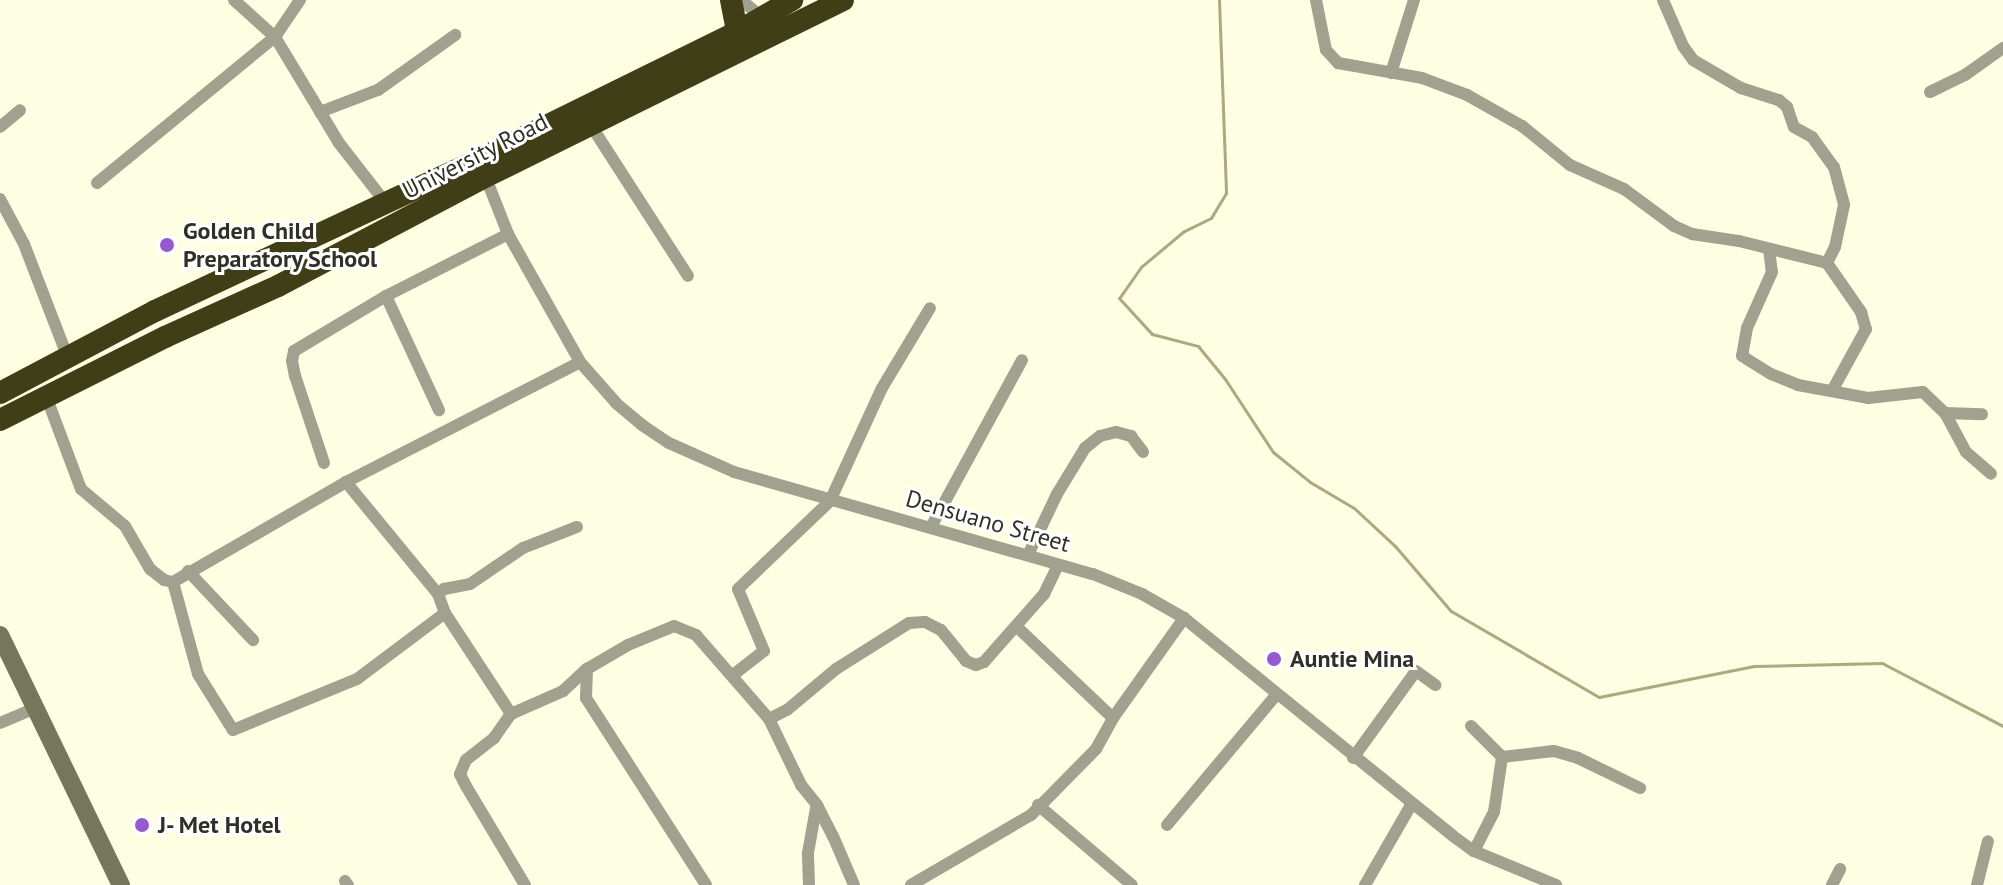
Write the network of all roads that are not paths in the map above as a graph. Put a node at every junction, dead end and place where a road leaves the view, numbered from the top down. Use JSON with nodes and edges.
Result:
{"nodes":[{"id":1,"x":234,"y":0,"type":"edge"},
{"id":2,"x":300,"y":0,"type":"edge"},
{"id":3,"x":731,"y":0,"type":"edge"},
{"id":4,"x":741,"y":0,"type":"edge"},
{"id":5,"x":792,"y":0,"type":"edge"},
{"id":6,"x":843,"y":0,"type":"edge"},
{"id":7,"x":1316,"y":0,"type":"edge"},
{"id":8,"x":1414,"y":0,"type":"edge"},
{"id":9,"x":1663,"y":0,"type":"edge"},
{"id":10,"x":762,"y":17,"type":"junction"},
{"id":11,"x":782,"y":31,"type":"junction"},
{"id":12,"x":737,"y":32,"type":"junction"},
{"id":13,"x":455,"y":35,"type":"dead end"},
{"id":14,"x":275,"y":37,"type":"junction"},
{"id":15,"x":2003,"y":48,"type":"edge"},
{"id":16,"x":1391,"y":73,"type":"junction"},
{"id":17,"x":1930,"y":92,"type":"dead end"},
{"id":18,"x":20,"y":110,"type":"dead end"},
{"id":19,"x":320,"y":112,"type":"junction"},
{"id":20,"x":0,"y":127,"type":"edge"},
{"id":21,"x":592,"y":127,"type":"junction"},
{"id":22,"x":480,"y":169,"type":"junction"},
{"id":23,"x":97,"y":183,"type":"dead end"},
{"id":24,"x":0,"y":199,"type":"edge"},
{"id":25,"x":385,"y":202,"type":"junction"},
{"id":26,"x":508,"y":234,"type":"junction"},
{"id":27,"x":1769,"y":249,"type":"junction"},
{"id":28,"x":1827,"y":263,"type":"junction"},
{"id":29,"x":688,"y":276,"type":"dead end"},
{"id":30,"x":386,"y":296,"type":"junction"},
{"id":31,"x":930,"y":308,"type":"dead end"},
{"id":32,"x":68,"y":358,"type":"junction"},
{"id":33,"x":1022,"y":360,"type":"dead end"},
{"id":34,"x":580,"y":362,"type":"junction"},
{"id":35,"x":1833,"y":389,"type":"junction"},
{"id":36,"x":0,"y":393,"type":"edge"},
{"id":37,"x":46,"y":396,"type":"junction"},
{"id":38,"x":439,"y":410,"type":"dead end"},
{"id":39,"x":1945,"y":413,"type":"junction"},
{"id":40,"x":1982,"y":414,"type":"dead end"},
{"id":41,"x":0,"y":420,"type":"edge"},
{"id":42,"x":1143,"y":452,"type":"dead end"},
{"id":43,"x":324,"y":463,"type":"dead end"},
{"id":44,"x":1991,"y":474,"type":"dead end"},
{"id":45,"x":346,"y":482,"type":"junction"},
{"id":46,"x":830,"y":501,"type":"junction"},
{"id":47,"x":577,"y":527,"type":"dead end"},
{"id":48,"x":931,"y":527,"type":"junction"},
{"id":49,"x":1028,"y":555,"type":"junction"},
{"id":50,"x":1058,"y":565,"type":"junction"},
{"id":51,"x":188,"y":571,"type":"junction"},
{"id":52,"x":173,"y":582,"type":"junction"},
{"id":53,"x":438,"y":594,"type":"junction"},
{"id":54,"x":445,"y":613,"type":"junction"},
{"id":55,"x":1184,"y":618,"type":"junction"},
{"id":56,"x":1017,"y":627,"type":"junction"},
{"id":57,"x":0,"y":635,"type":"edge"},
{"id":58,"x":253,"y":640,"type":"dead end"},
{"id":59,"x":587,"y":669,"type":"junction"},
{"id":60,"x":733,"y":675,"type":"junction"},
{"id":61,"x":1435,"y":685,"type":"dead end"},
{"id":62,"x":563,"y":691,"type":"junction"},
{"id":63,"x":1276,"y":695,"type":"junction"},
{"id":64,"x":586,"y":698,"type":"junction"},
{"id":65,"x":35,"y":708,"type":"junction"},
{"id":66,"x":511,"y":714,"type":"junction"},
{"id":67,"x":1113,"y":718,"type":"junction"},
{"id":68,"x":769,"y":719,"type":"junction"},
{"id":69,"x":0,"y":723,"type":"edge"},
{"id":70,"x":1471,"y":726,"type":"dead end"},
{"id":71,"x":1502,"y":757,"type":"junction"},
{"id":72,"x":1353,"y":758,"type":"junction"},
{"id":73,"x":1640,"y":788,"type":"dead end"},
{"id":74,"x":817,"y":805,"type":"junction"},
{"id":75,"x":1038,"y":805,"type":"junction"},
{"id":76,"x":1411,"y":805,"type":"junction"},
{"id":77,"x":1167,"y":825,"type":"dead end"},
{"id":78,"x":1988,"y":841,"type":"dead end"},
{"id":79,"x":1474,"y":851,"type":"junction"},
{"id":80,"x":1840,"y":869,"type":"dead end"},
{"id":81,"x":1520,"y":871,"type":"junction"},
{"id":82,"x":121,"y":885,"type":"edge"},
{"id":83,"x":525,"y":885,"type":"edge"},
{"id":84,"x":706,"y":885,"type":"edge"},
{"id":85,"x":809,"y":885,"type":"edge"},
{"id":86,"x":854,"y":885,"type":"edge"},
{"id":87,"x":911,"y":885,"type":"edge"},
{"id":88,"x":1132,"y":885,"type":"edge"},
{"id":89,"x":1365,"y":885,"type":"edge"},
{"id":90,"x":1514,"y":885,"type":"edge"},
{"id":91,"x":1556,"y":885,"type":"edge"},
{"id":92,"x":1832,"y":885,"type":"edge"},
{"id":93,"x":1977,"y":885,"type":"edge"}],
"edges":[{"from":1,"to":14,"type":"street"},
{"from":2,"to":14,"type":"street"},
{"from":3,"to":12,"type":"highway"},
{"from":4,"to":10,"type":"street"},
{"from":5,"to":10,"type":"highway","name":"University Road"},
{"from":6,"to":11,"type":"highway","name":"University Road"},
{"from":7,"to":16,"type":"street"},
{"from":8,"to":16,"type":"street"},
{"from":9,"to":28,"type":"street"},
{"from":10,"to":11,"type":"street"},
{"from":10,"to":12,"type":"highway","name":"University Road"},
{"from":11,"to":21,"type":"highway","name":"University Road"},
{"from":12,"to":22,"type":"highway","name":"University Road"},
{"from":13,"to":19,"type":"street"},
{"from":14,"to":19,"type":"street"},
{"from":14,"to":23,"type":"street"},
{"from":15,"to":17,"type":"street"},
{"from":16,"to":27,"type":"street"},
{"from":18,"to":20,"type":"street"},
{"from":19,"to":25,"type":"street"},
{"from":21,"to":22,"type":"highway","name":"University Road"},
{"from":21,"to":29,"type":"street"},
{"from":22,"to":25,"type":"highway","name":"University Road"},
{"from":22,"to":26,"type":"street","name":"Densuano Street"},
{"from":22,"to":37,"type":"highway","name":"University Road"},
{"from":24,"to":32,"type":"street"},
{"from":25,"to":32,"type":"highway","name":"University Road"},
{"from":26,"to":30,"type":"street"},
{"from":26,"to":34,"type":"street","name":"Densuano Street"},
{"from":27,"to":28,"type":"street"},
{"from":27,"to":35,"type":"street"},
{"from":28,"to":35,"type":"street"},
{"from":30,"to":38,"type":"street"},
{"from":30,"to":43,"type":"street"},
{"from":31,"to":46,"type":"street"},
{"from":32,"to":36,"type":"highway","name":"University Road"},
{"from":33,"to":48,"type":"street"},
{"from":34,"to":45,"type":"street"},
{"from":34,"to":46,"type":"street","name":"Densuano Street"},
{"from":35,"to":39,"type":"street"},
{"from":37,"to":41,"type":"highway","name":"University Road"},
{"from":37,"to":52,"type":"street"},
{"from":39,"to":40,"type":"street"},
{"from":39,"to":44,"type":"street"},
{"from":42,"to":49,"type":"street"},
{"from":45,"to":51,"type":"street"},
{"from":45,"to":53,"type":"street"},
{"from":46,"to":48,"type":"street","name":"Densuano Street"},
{"from":46,"to":60,"type":"street"},
{"from":47,"to":53,"type":"street"},
{"from":48,"to":49,"type":"street","name":"Densuano Street"},
{"from":49,"to":50,"type":"street","name":"Densuano Street"},
{"from":50,"to":55,"type":"street","name":"Densuano Street"},
{"from":50,"to":56,"type":"street"},
{"from":51,"to":52,"type":"street"},
{"from":51,"to":58,"type":"street"},
{"from":52,"to":54,"type":"street"},
{"from":53,"to":54,"type":"street"},
{"from":54,"to":66,"type":"street"},
{"from":55,"to":63,"type":"street","name":"Densuano Street"},
{"from":55,"to":67,"type":"street"},
{"from":56,"to":67,"type":"street"},
{"from":56,"to":68,"type":"street"},
{"from":57,"to":65,"type":"street"},
{"from":59,"to":60,"type":"street"},
{"from":59,"to":62,"type":"street"},
{"from":59,"to":64,"type":"street"},
{"from":60,"to":68,"type":"street"},
{"from":61,"to":72,"type":"street"},
{"from":62,"to":64,"type":"street"},
{"from":62,"to":66,"type":"street"},
{"from":63,"to":72,"type":"street","name":"Densuano Street"},
{"from":63,"to":77,"type":"street"},
{"from":64,"to":84,"type":"street"},
{"from":65,"to":69,"type":"street"},
{"from":65,"to":82,"type":"street"},
{"from":66,"to":83,"type":"street"},
{"from":67,"to":75,"type":"street"},
{"from":68,"to":74,"type":"street"},
{"from":70,"to":71,"type":"street"},
{"from":71,"to":73,"type":"street"},
{"from":71,"to":79,"type":"street"},
{"from":72,"to":76,"type":"street","name":"Densuano Street"},
{"from":74,"to":85,"type":"street"},
{"from":74,"to":86,"type":"street"},
{"from":75,"to":87,"type":"street"},
{"from":75,"to":88,"type":"street"},
{"from":76,"to":79,"type":"street","name":"Densuano Street"},
{"from":76,"to":89,"type":"street"},
{"from":78,"to":93,"type":"street"},
{"from":79,"to":81,"type":"street","name":"Densuano Street"},
{"from":80,"to":92,"type":"street"},
{"from":81,"to":90,"type":"street"},
{"from":81,"to":91,"type":"street","name":"Densuano Street"}]}
